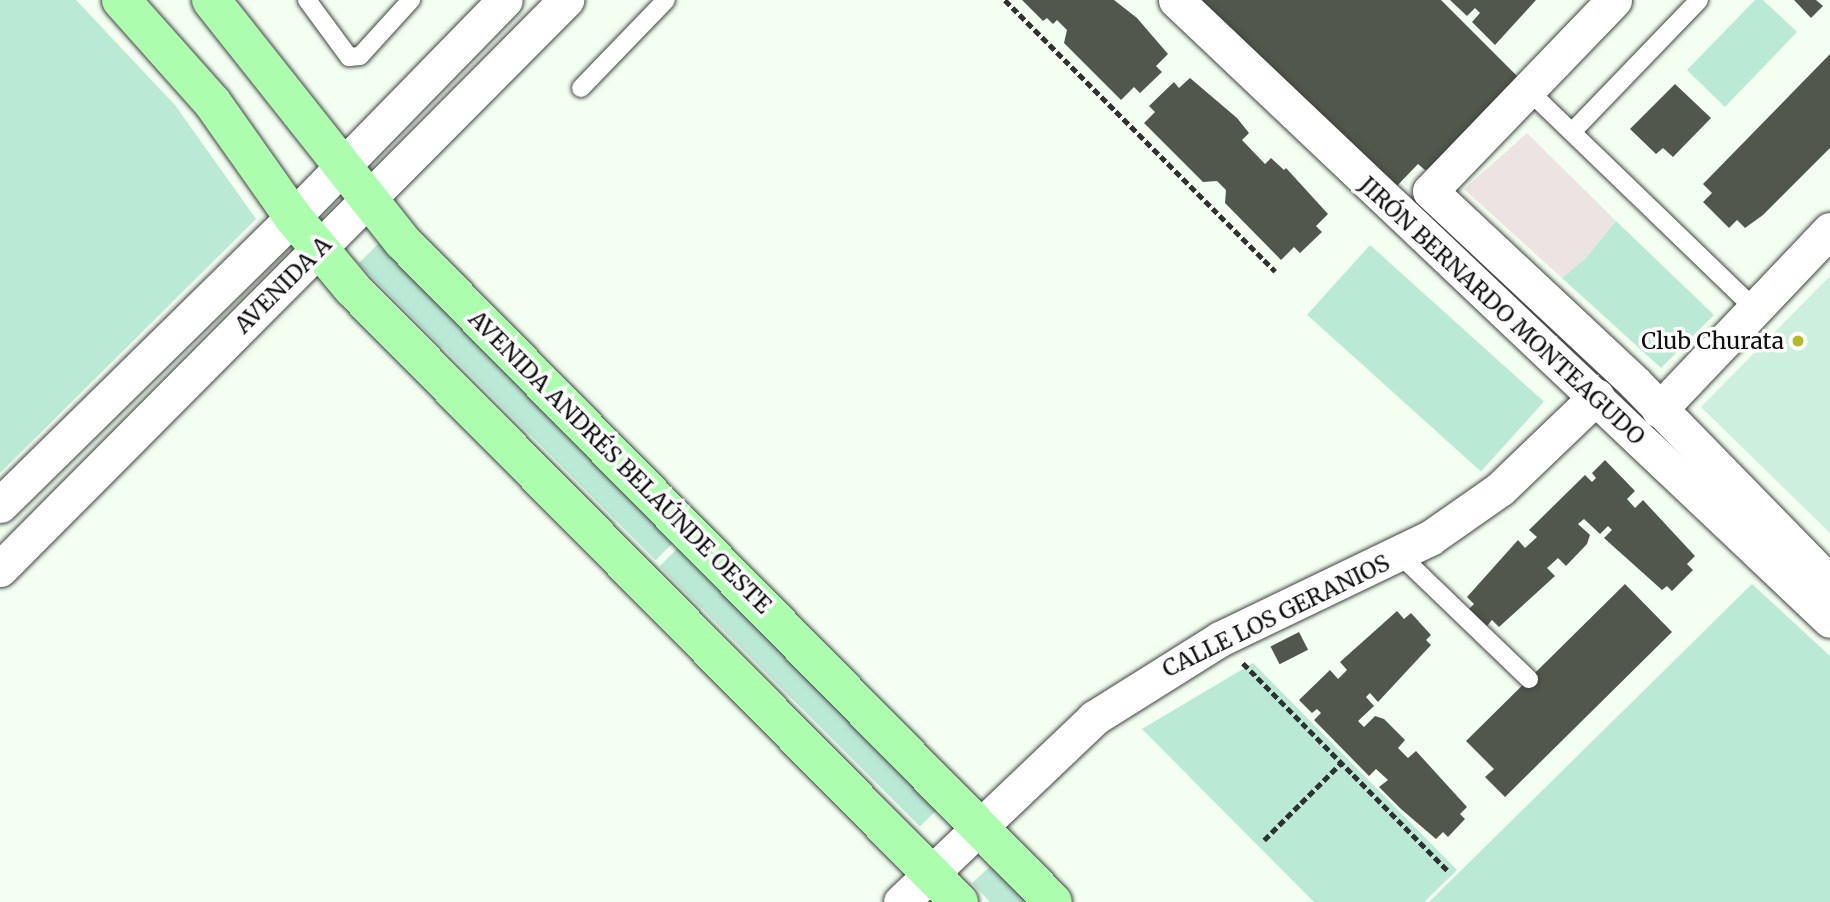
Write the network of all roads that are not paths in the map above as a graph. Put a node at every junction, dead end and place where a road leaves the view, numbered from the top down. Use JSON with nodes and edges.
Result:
{"nodes":[{"id":1,"x":121,"y":0,"type":"edge"},
{"id":2,"x":211,"y":0,"type":"edge"},
{"id":3,"x":307,"y":0,"type":"edge"},
{"id":4,"x":411,"y":0,"type":"edge"},
{"id":5,"x":505,"y":0,"type":"edge"},
{"id":6,"x":566,"y":0,"type":"edge"},
{"id":7,"x":666,"y":0,"type":"edge"},
{"id":8,"x":1176,"y":0,"type":"edge"},
{"id":9,"x":1614,"y":0,"type":"edge"},
{"id":10,"x":1699,"y":0,"type":"edge"},
{"id":11,"x":580,"y":88,"type":"dead end"},
{"id":12,"x":1528,"y":90,"type":"junction"},
{"id":13,"x":1572,"y":132,"type":"junction"},
{"id":14,"x":341,"y":168,"type":"junction"},
{"id":15,"x":367,"y":200,"type":"junction"},
{"id":16,"x":293,"y":217,"type":"junction"},
{"id":17,"x":1830,"y":230,"type":"edge"},
{"id":18,"x":318,"y":250,"type":"junction"},
{"id":19,"x":1755,"y":309,"type":"junction"},
{"id":20,"x":1597,"y":396,"type":"junction"},
{"id":21,"x":1659,"y":410,"type":"junction"},
{"id":22,"x":0,"y":505,"type":"edge"},
{"id":23,"x":1399,"y":555,"type":"junction"},
{"id":24,"x":0,"y":569,"type":"edge"},
{"id":25,"x":1830,"y":583,"type":"edge"},
{"id":26,"x":1830,"y":620,"type":"edge"},
{"id":27,"x":1529,"y":679,"type":"dead end"},
{"id":28,"x":979,"y":826,"type":"junction"},
{"id":29,"x":930,"y":873,"type":"junction"},
{"id":30,"x":901,"y":902,"type":"edge"},
{"id":31,"x":959,"y":902,"type":"edge"},
{"id":32,"x":1054,"y":902,"type":"edge"}],
"edges":[{"from":1,"to":16,"type":"street"},
{"from":2,"to":14,"type":"street","name":"AVENIDA ANDRÉS BELAÚNDE OESTE"},
{"from":3,"to":4,"type":"lane"},
{"from":5,"to":14,"type":"street","name":"AVENIDA A"},
{"from":6,"to":15,"type":"street","name":"AVENIDA A"},
{"from":7,"to":11,"type":"lane"},
{"from":8,"to":20,"type":"street","name":"JIRÓN BERNARDO MONTEAGUDO"},
{"from":9,"to":12,"type":"street"},
{"from":10,"to":13,"type":"lane"},
{"from":12,"to":13,"type":"lane"},
{"from":12,"to":21,"type":"street","name":"JIRÓN BERNARDO MONTEAGUDO"},
{"from":13,"to":19,"type":"lane"},
{"from":14,"to":15,"type":"street","name":"AVENIDA ANDRÉS BELAÚNDE OESTE"},
{"from":14,"to":16,"type":"street","name":"AVENIDA A"},
{"from":15,"to":18,"type":"street","name":"AVENIDA A"},
{"from":15,"to":28,"type":"street","name":"AVENIDA ANDRÉS BELAÚNDE OESTE"},
{"from":16,"to":18,"type":"street"},
{"from":16,"to":22,"type":"street","name":"AVENIDA A"},
{"from":17,"to":19,"type":"street"},
{"from":18,"to":24,"type":"street","name":"AVENIDA A"},
{"from":18,"to":29,"type":"street"},
{"from":19,"to":21,"type":"street"},
{"from":20,"to":23,"type":"street","name":"CALLE LOS GERANIOS"},
{"from":20,"to":26,"type":"street","name":"JIRÓN BERNARDO MONTEAGUDO"},
{"from":21,"to":25,"type":"street","name":"JIRÓN BERNARDO MONTEAGUDO"},
{"from":23,"to":27,"type":"lane"},
{"from":23,"to":28,"type":"street","name":"CALLE LOS GERANIOS"},
{"from":28,"to":29,"type":"street","name":"CALLE LOS GERANIOS"},
{"from":28,"to":32,"type":"street","name":"AVENIDA ANDRÉS BELAÚNDE OESTE"},
{"from":29,"to":30,"type":"street"},
{"from":29,"to":31,"type":"street"}]}
